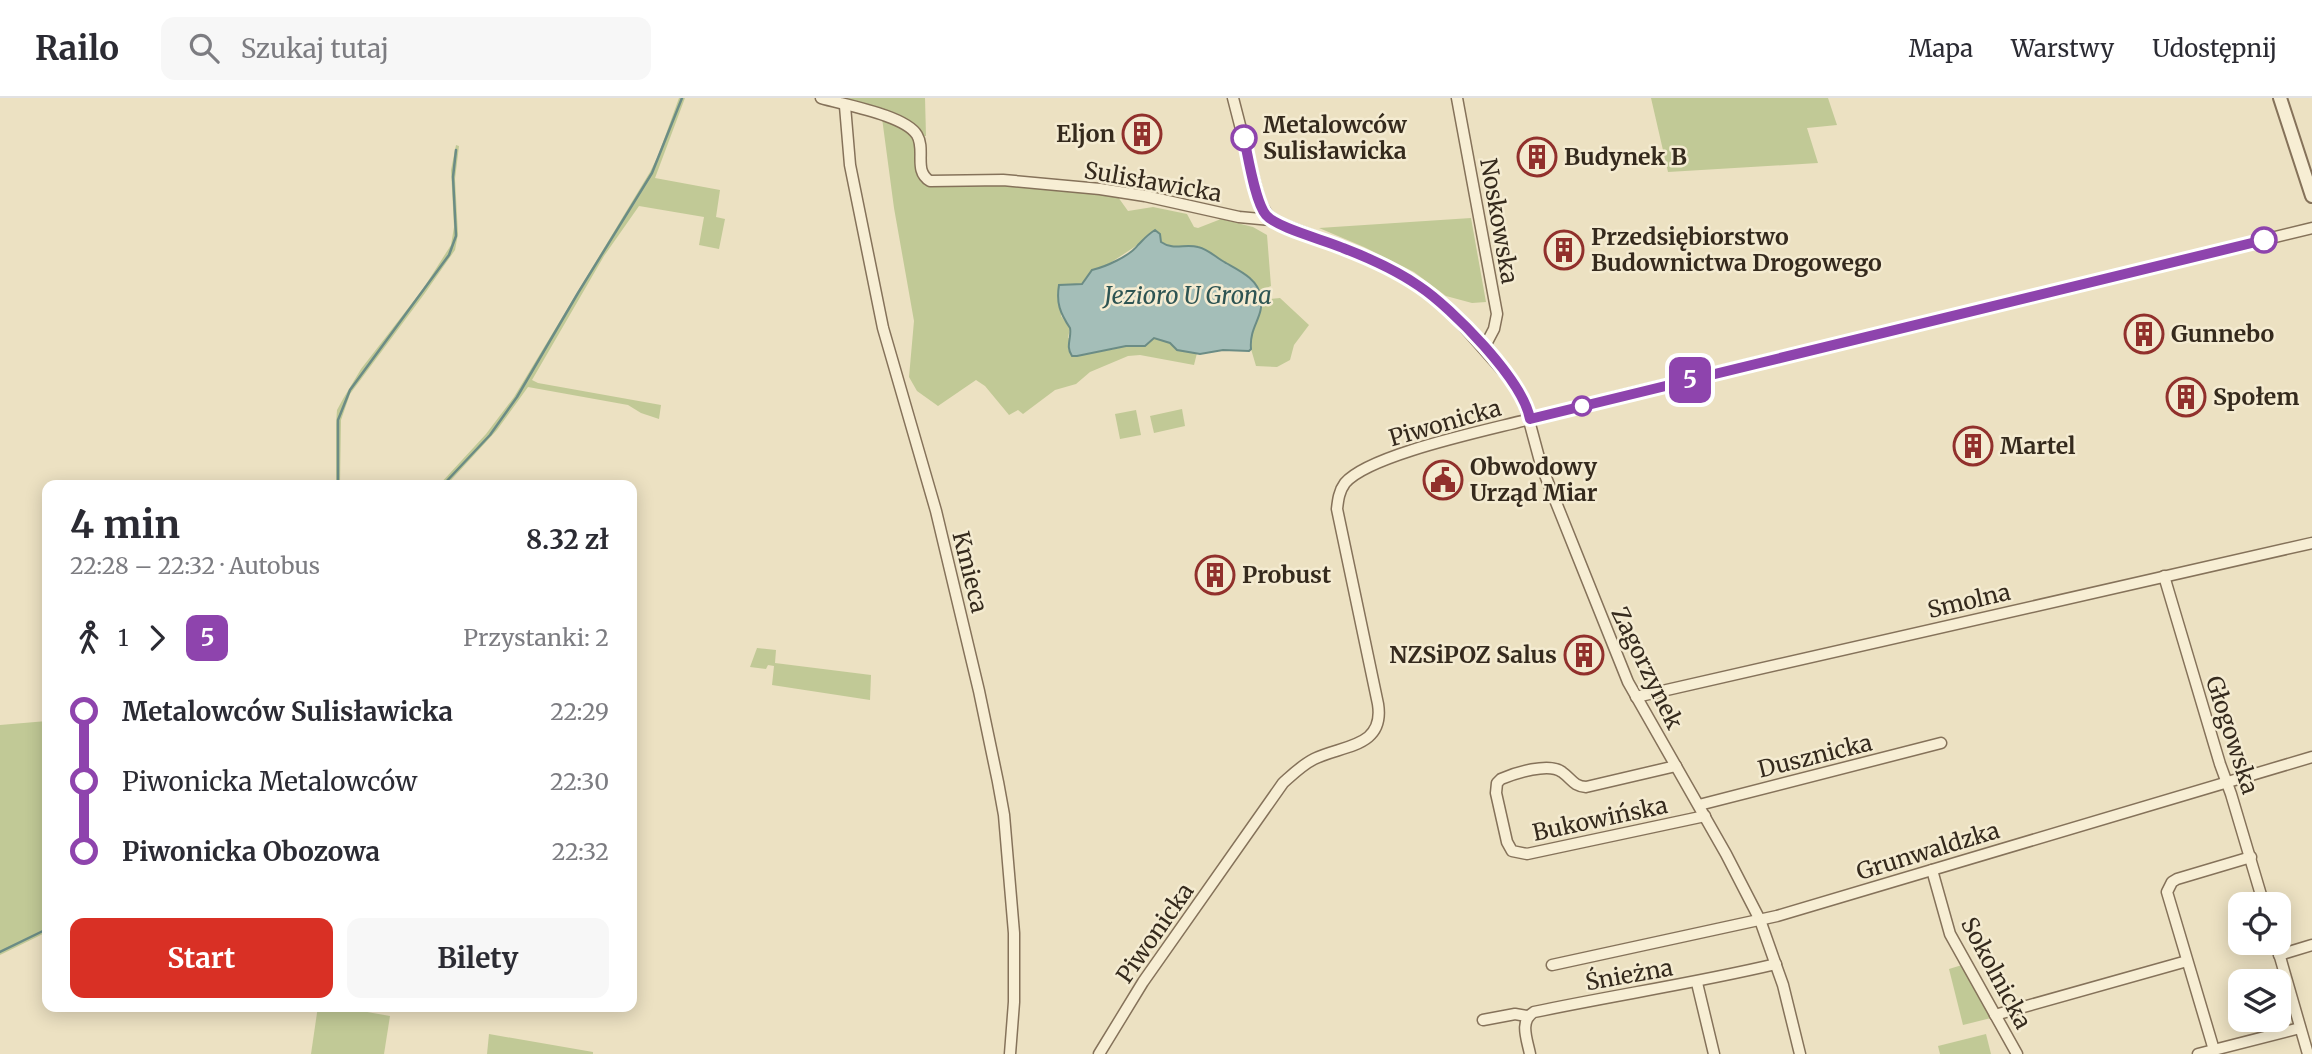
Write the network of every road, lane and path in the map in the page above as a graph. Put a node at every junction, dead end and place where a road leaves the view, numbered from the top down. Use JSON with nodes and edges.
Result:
{"nodes":[{"id":1,"x":821,"y":98,"type":"edge"},
{"id":2,"x":1233,"y":98,"type":"edge"},
{"id":3,"x":1457,"y":98,"type":"edge"},
{"id":4,"x":2280,"y":98,"type":"edge"},
{"id":5,"x":845,"y":106,"type":"junction"},
{"id":6,"x":2312,"y":196,"type":"edge"},
{"id":7,"x":1271,"y":220,"type":"junction"},
{"id":8,"x":2312,"y":228,"type":"edge"},
{"id":9,"x":1484,"y":348,"type":"junction"},
{"id":10,"x":1530,"y":419,"type":"junction"},
{"id":11,"x":2312,"y":543,"type":"edge"},
{"id":12,"x":2164,"y":576,"type":"junction"},
{"id":13,"x":1636,"y":697,"type":"junction"},
{"id":14,"x":1941,"y":743,"type":"dead end"},
{"id":15,"x":2312,"y":757,"type":"edge"},
{"id":16,"x":1676,"y":766,"type":"junction"},
{"id":17,"x":2227,"y":782,"type":"junction"},
{"id":18,"x":1699,"y":805,"type":"junction"},
{"id":19,"x":1705,"y":816,"type":"junction"},
{"id":20,"x":2250,"y":857,"type":"junction"},
{"id":21,"x":1931,"y":870,"type":"junction"},
{"id":22,"x":2260,"y":892,"type":"edge"},
{"id":23,"x":1760,"y":920,"type":"junction"},
{"id":24,"x":2312,"y":945,"type":"edge"},
{"id":25,"x":2291,"y":951,"type":"edge"},
{"id":26,"x":2279,"y":955,"type":"edge"},
{"id":27,"x":2187,"y":961,"type":"junction"},
{"id":28,"x":1776,"y":964,"type":"junction"},
{"id":29,"x":1552,"y":965,"type":"dead end"},
{"id":30,"x":1697,"y":983,"type":"junction"},
{"id":31,"x":1995,"y":1015,"type":"junction"},
{"id":32,"x":1527,"y":1016,"type":"junction"},
{"id":33,"x":1483,"y":1020,"type":"dead end"},
{"id":34,"x":2300,"y":1028,"type":"junction"},
{"id":35,"x":2214,"y":1050,"type":"junction"},
{"id":36,"x":1010,"y":1054,"type":"edge"},
{"id":37,"x":1099,"y":1054,"type":"edge"},
{"id":38,"x":1530,"y":1054,"type":"edge"},
{"id":39,"x":1714,"y":1054,"type":"edge"},
{"id":40,"x":1800,"y":1054,"type":"edge"},
{"id":41,"x":2017,"y":1054,"type":"edge"},
{"id":42,"x":2198,"y":1054,"type":"edge"},
{"id":43,"x":2308,"y":1054,"type":"edge"}],
"edges":[{"from":1,"to":5,"type":"street","name":"Sulisławicka"},
{"from":2,"to":7,"type":"street"},
{"from":3,"to":9,"type":"street","name":"Noskowska"},
{"from":4,"to":6,"type":"street"},
{"from":5,"to":7,"type":"street","name":"Sulisławicka"},
{"from":5,"to":36,"type":"street","name":"Kmieca"},
{"from":7,"to":9,"type":"street","name":"Sulisławicka"},
{"from":8,"to":10,"type":"street","name":"Piwonicka"},
{"from":9,"to":10,"type":"street","name":"Sulisławicka"},
{"from":10,"to":13,"type":"street","name":"Zagorzynek"},
{"from":10,"to":37,"type":"street","name":"Piwonicka"},
{"from":11,"to":12,"type":"street","name":"Smolna"},
{"from":12,"to":13,"type":"street","name":"Smolna"},
{"from":12,"to":17,"type":"street","name":"Głogowska"},
{"from":13,"to":16,"type":"street","name":"Zagorzynek"},
{"from":14,"to":18,"type":"street","name":"Dusznicka"},
{"from":15,"to":17,"type":"street","name":"Grunwaldzka"},
{"from":16,"to":18,"type":"street","name":"Zagorzynek"},
{"from":16,"to":19,"type":"street","name":"Bukowińska"},
{"from":17,"to":20,"type":"street","name":"Głogowska"},
{"from":17,"to":21,"type":"street","name":"Grunwaldzka"},
{"from":18,"to":19,"type":"street","name":"Zagorzynek"},
{"from":19,"to":23,"type":"street","name":"Zagorzynek"},
{"from":20,"to":22,"type":"street","name":"Głogowska"},
{"from":20,"to":27,"type":"street"},
{"from":21,"to":23,"type":"street","name":"Grunwaldzka"},
{"from":21,"to":31,"type":"street","name":"Sokolnicka"},
{"from":23,"to":28,"type":"street","name":"Zagorzynek"},
{"from":23,"to":29,"type":"street","name":"Grunwaldzka"},
{"from":24,"to":25,"type":"street"},
{"from":26,"to":34,"type":"street"},
{"from":27,"to":31,"type":"street"},
{"from":27,"to":35,"type":"street"},
{"from":28,"to":30,"type":"street","name":"Śnieżna"},
{"from":28,"to":40,"type":"street","name":"Zagorzynek"},
{"from":30,"to":32,"type":"street","name":"Śnieżna"},
{"from":30,"to":39,"type":"street"},
{"from":31,"to":41,"type":"street","name":"Sokolnicka"},
{"from":32,"to":33,"type":"street","name":"Śnieżna"},
{"from":32,"to":38,"type":"street"},
{"from":34,"to":35,"type":"street"},
{"from":34,"to":43,"type":"street"},
{"from":35,"to":42,"type":"street"}]}
